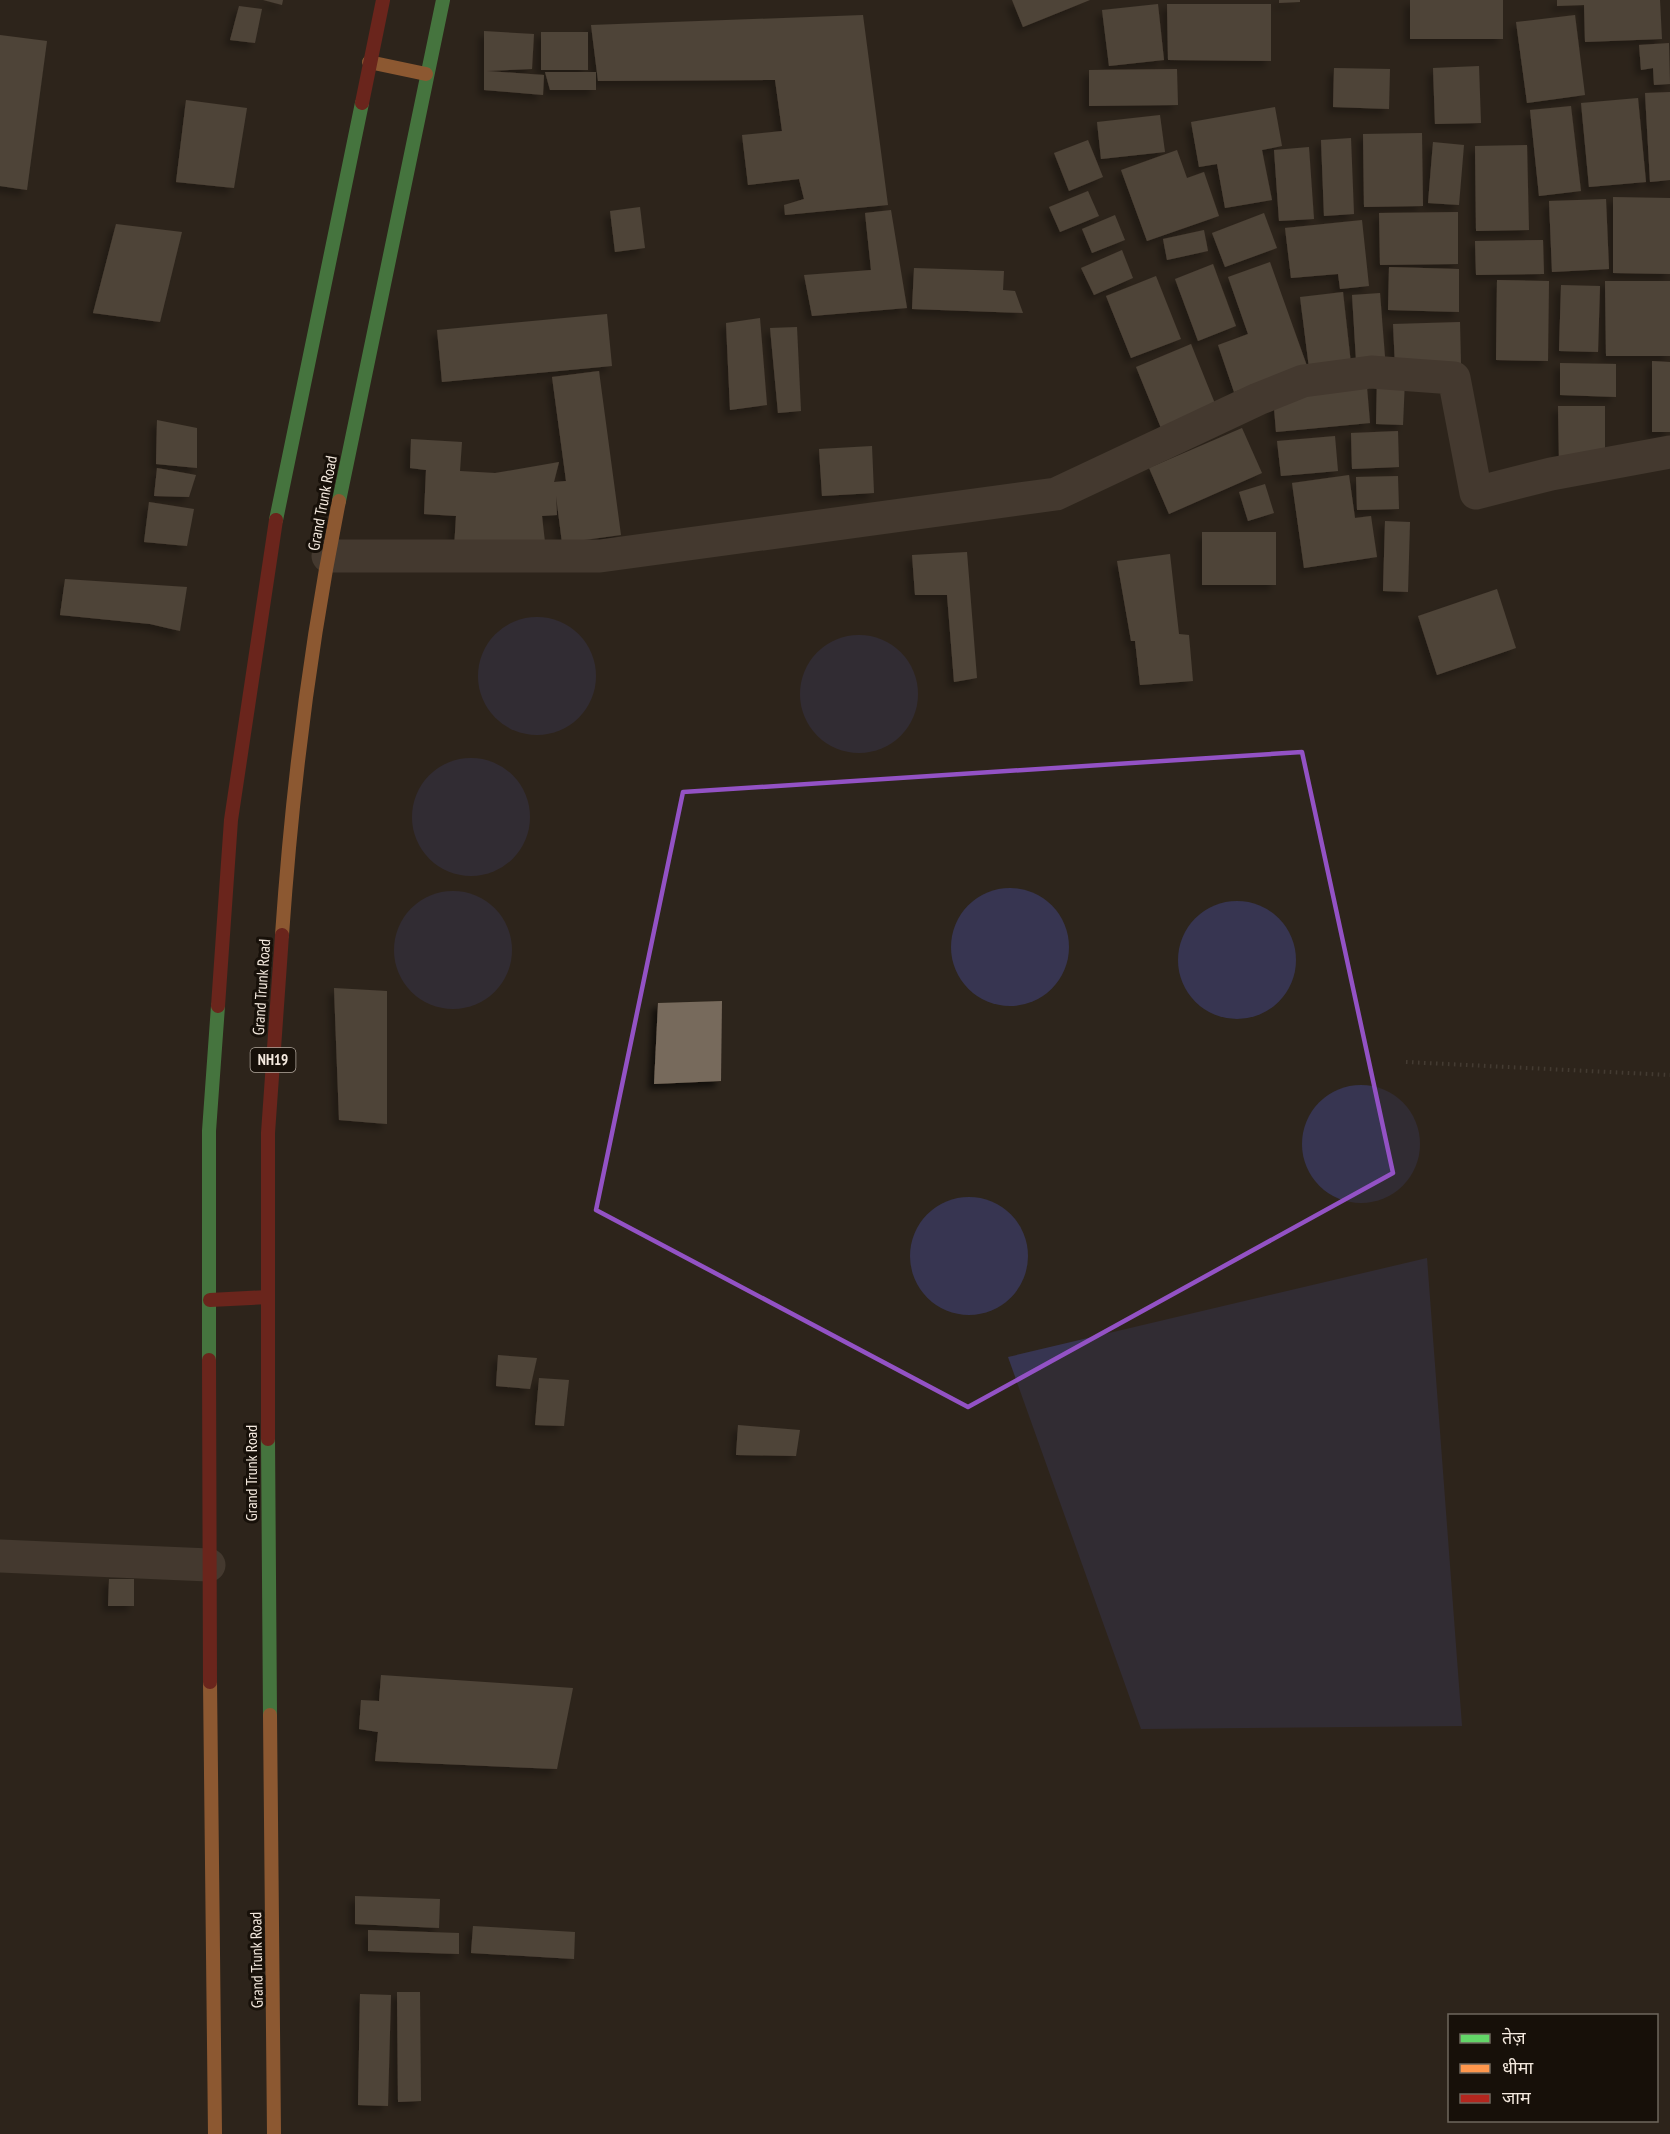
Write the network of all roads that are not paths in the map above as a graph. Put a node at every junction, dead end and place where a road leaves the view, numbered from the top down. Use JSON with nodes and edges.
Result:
{"nodes":[{"id":1,"x":383,"y":0,"type":"edge"},
{"id":2,"x":443,"y":0,"type":"edge"},
{"id":3,"x":369,"y":62,"type":"junction"},
{"id":4,"x":426,"y":74,"type":"junction"},
{"id":5,"x":1670,"y":452,"type":"edge"},
{"id":6,"x":328,"y":556,"type":"junction"},
{"id":7,"x":268,"y":1297,"type":"junction"},
{"id":8,"x":210,"y":1300,"type":"junction"},
{"id":9,"x":0,"y":1556,"type":"edge"},
{"id":10,"x":209,"y":1565,"type":"junction"},
{"id":11,"x":215,"y":2134,"type":"edge"},
{"id":12,"x":274,"y":2134,"type":"edge"}],
"edges":[{"from":1,"to":3,"type":"highway"},
{"from":2,"to":4,"type":"highway","name":"Grand Trunk Road","number":"NH19"},
{"from":3,"to":4,"type":"highway"},
{"from":3,"to":8,"type":"highway"},
{"from":4,"to":6,"type":"highway","name":"Grand Trunk Road","number":"NH19"},
{"from":5,"to":6,"type":"street"},
{"from":6,"to":7,"type":"highway","name":"Grand Trunk Road","number":"NH19"},
{"from":7,"to":8,"type":"highway"},
{"from":7,"to":12,"type":"highway","name":"Grand Trunk Road","number":"NH19"},
{"from":8,"to":10,"type":"highway"},
{"from":9,"to":10,"type":"street"},
{"from":10,"to":11,"type":"highway"}]}
